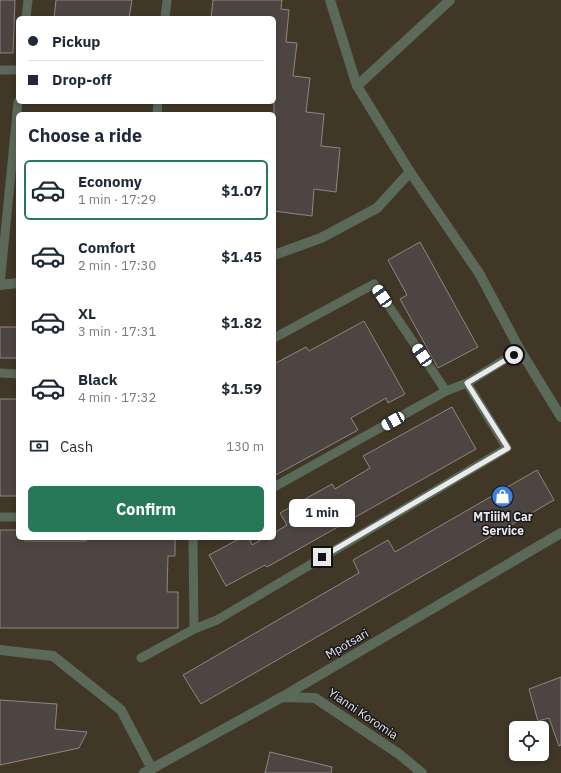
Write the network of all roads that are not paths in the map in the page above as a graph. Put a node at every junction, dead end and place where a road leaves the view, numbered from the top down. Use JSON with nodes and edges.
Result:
{"nodes":[{"id":1,"x":28,"y":0,"type":"edge"},
{"id":2,"x":167,"y":0,"type":"edge"},
{"id":3,"x":330,"y":0,"type":"edge"},
{"id":4,"x":450,"y":0,"type":"edge"},
{"id":5,"x":26,"y":16,"type":"edge"},
{"id":6,"x":165,"y":16,"type":"edge"},
{"id":7,"x":0,"y":70,"type":"edge"},
{"id":8,"x":16,"y":70,"type":"edge"},
{"id":9,"x":357,"y":86,"type":"junction"},
{"id":10,"x":16,"y":122,"type":"edge"},
{"id":11,"x":410,"y":172,"type":"junction"},
{"id":12,"x":276,"y":254,"type":"edge"},
{"id":13,"x":16,"y":283,"type":"edge"},
{"id":14,"x":0,"y":285,"type":"edge"},
{"id":15,"x":276,"y":337,"type":"edge"},
{"id":16,"x":520,"y":350,"type":"junction"},
{"id":17,"x":0,"y":373,"type":"edge"},
{"id":18,"x":16,"y":374,"type":"edge"},
{"id":19,"x":467,"y":383,"type":"junction"},
{"id":20,"x":446,"y":391,"type":"junction"},
{"id":21,"x":561,"y":417,"type":"edge"},
{"id":22,"x":276,"y":486,"type":"edge"},
{"id":23,"x":0,"y":517,"type":"edge"},
{"id":24,"x":16,"y":517,"type":"edge"},
{"id":25,"x":561,"y":533,"type":"edge"},
{"id":26,"x":193,"y":540,"type":"edge"},
{"id":27,"x":194,"y":629,"type":"junction"},
{"id":28,"x":0,"y":650,"type":"edge"},
{"id":29,"x":141,"y":658,"type":"dead end"},
{"id":30,"x":282,"y":697,"type":"junction"},
{"id":31,"x":148,"y":771,"type":"edge"},
{"id":32,"x":422,"y":773,"type":"edge"}],
"edges":[{"from":1,"to":5,"type":"lane"},
{"from":2,"to":6,"type":"lane"},
{"from":3,"to":9,"type":"street"},
{"from":4,"to":9,"type":"street"},
{"from":7,"to":8,"type":"lane"},
{"from":9,"to":11,"type":"street"},
{"from":10,"to":14,"type":"lane"},
{"from":11,"to":12,"type":"street"},
{"from":11,"to":16,"type":"street"},
{"from":13,"to":14,"type":"street"},
{"from":15,"to":20,"type":"lane"},
{"from":16,"to":19,"type":"lane"},
{"from":16,"to":21,"type":"street"},
{"from":17,"to":18,"type":"lane"},
{"from":19,"to":20,"type":"lane"},
{"from":19,"to":27,"type":"lane"},
{"from":20,"to":22,"type":"lane"},
{"from":23,"to":24,"type":"lane"},
{"from":25,"to":30,"type":"street","name":"Mpotsari"},
{"from":26,"to":27,"type":"lane"},
{"from":27,"to":29,"type":"lane"},
{"from":28,"to":31,"type":"street"},
{"from":30,"to":31,"type":"street","name":"Mpotsari"},
{"from":30,"to":32,"type":"street","name":"Yianni Koromia"}]}
